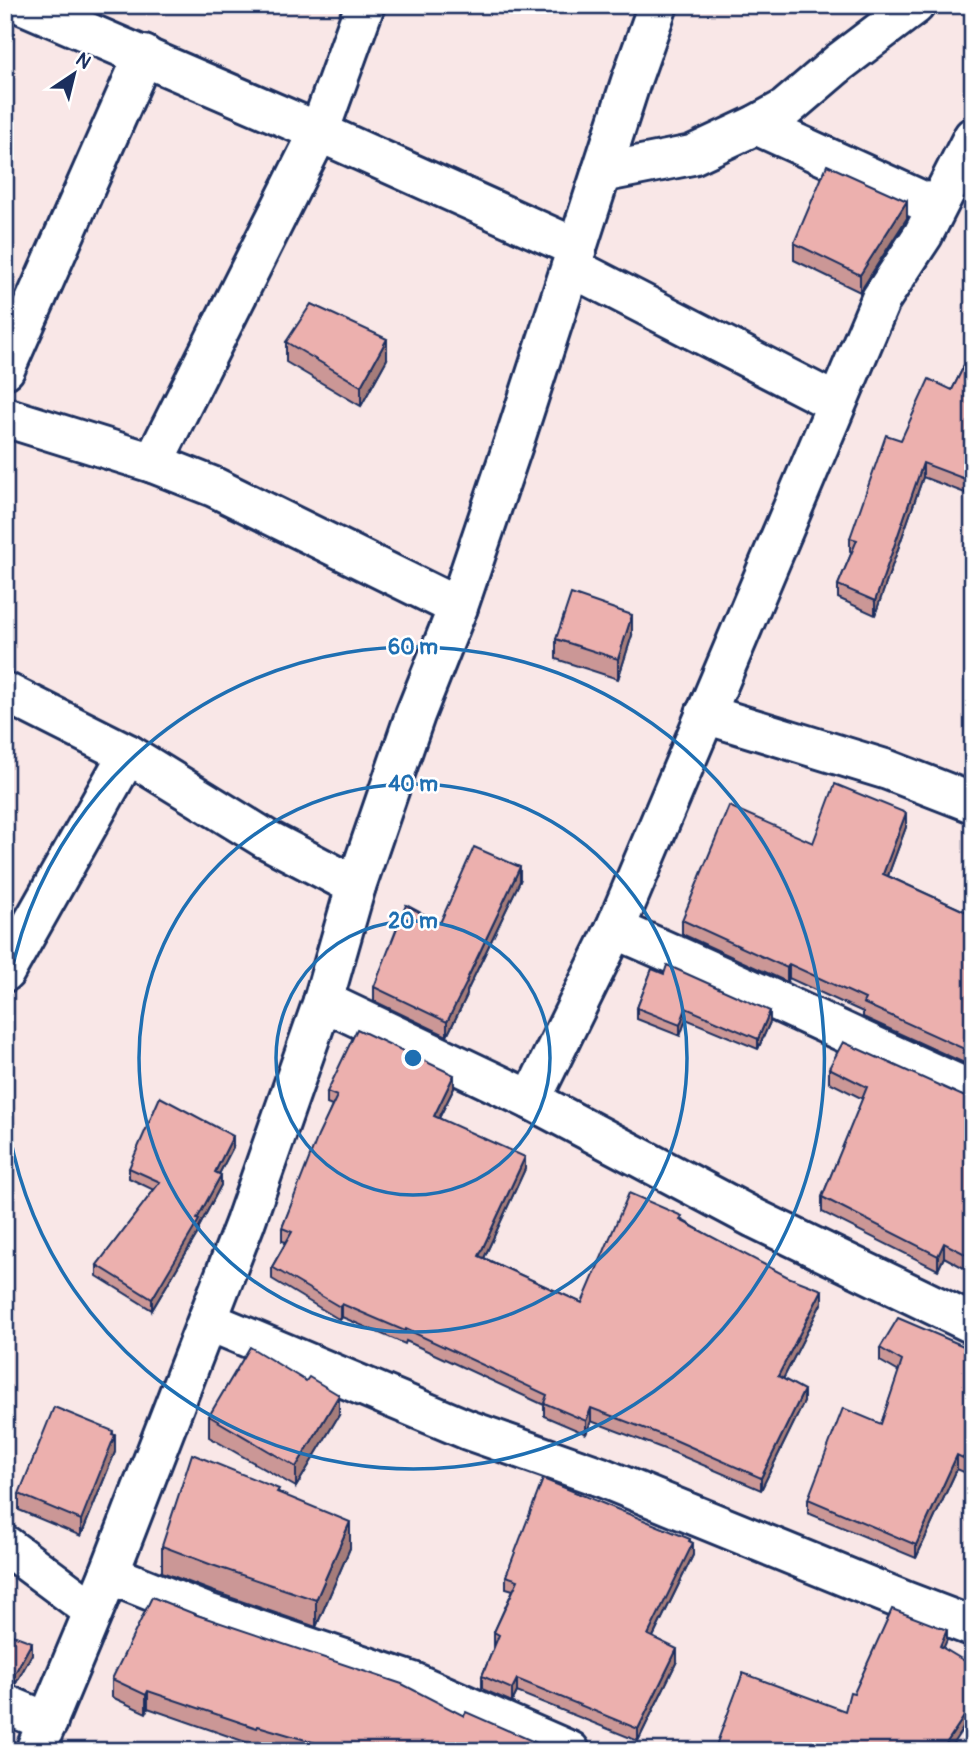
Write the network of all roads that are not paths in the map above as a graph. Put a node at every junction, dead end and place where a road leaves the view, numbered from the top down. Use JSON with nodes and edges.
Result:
{"nodes":[{"id":1,"x":24,"y":5,"type":"edge"},
{"id":2,"x":365,"y":5,"type":"edge"},
{"id":3,"x":658,"y":5,"type":"edge"},
{"id":4,"x":915,"y":5,"type":"edge"},
{"id":5,"x":144,"y":55,"type":"junction"},
{"id":6,"x":756,"y":125,"type":"junction"},
{"id":7,"x":319,"y":132,"type":"junction"},
{"id":8,"x":973,"y":137,"type":"edge"},
{"id":9,"x":601,"y":173,"type":"junction"},
{"id":10,"x":936,"y":207,"type":"junction"},
{"id":11,"x":574,"y":257,"type":"junction"},
{"id":12,"x":5,"y":369,"type":"edge"},
{"id":13,"x":836,"y":403,"type":"junction"},
{"id":14,"x":5,"y":417,"type":"edge"},
{"id":15,"x":153,"y":463,"type":"junction"},
{"id":16,"x":458,"y":607,"type":"junction"},
{"id":17,"x":5,"y":692,"type":"edge"},
{"id":18,"x":705,"y":714,"type":"junction"},
{"id":19,"x":128,"y":754,"type":"junction"},
{"id":20,"x":973,"y":803,"type":"edge"},
{"id":21,"x":356,"y":886,"type":"junction"},
{"id":22,"x":615,"y":929,"type":"junction"},
{"id":23,"x":5,"y":972,"type":"edge"},
{"id":24,"x":323,"y":1001,"type":"junction"},
{"id":25,"x":973,"y":1091,"type":"edge"},
{"id":26,"x":531,"y":1100,"type":"junction"},
{"id":27,"x":208,"y":1321,"type":"junction"},
{"id":28,"x":973,"y":1324,"type":"edge"},
{"id":29,"x":5,"y":1545,"type":"edge"},
{"id":30,"x":109,"y":1574,"type":"junction"},
{"id":31,"x":92,"y":1611,"type":"junction"},
{"id":32,"x":973,"y":1627,"type":"edge"},
{"id":33,"x":5,"y":1704,"type":"edge"},
{"id":34,"x":42,"y":1736,"type":"edge"},
{"id":35,"x":569,"y":1751,"type":"edge"}],
"edges":[{"from":1,"to":5,"type":"street"},
{"from":2,"to":7,"type":"street"},
{"from":3,"to":9,"type":"street"},
{"from":4,"to":6,"type":"street"},
{"from":5,"to":7,"type":"street"},
{"from":5,"to":12,"type":"street"},
{"from":6,"to":9,"type":"street"},
{"from":6,"to":10,"type":"street"},
{"from":7,"to":11,"type":"street"},
{"from":7,"to":15,"type":"street"},
{"from":8,"to":10,"type":"street"},
{"from":9,"to":11,"type":"street"},
{"from":10,"to":13,"type":"street"},
{"from":11,"to":13,"type":"street"},
{"from":11,"to":16,"type":"street"},
{"from":13,"to":18,"type":"street"},
{"from":14,"to":15,"type":"street"},
{"from":15,"to":16,"type":"street"},
{"from":16,"to":21,"type":"street"},
{"from":17,"to":19,"type":"street"},
{"from":18,"to":20,"type":"street"},
{"from":18,"to":22,"type":"street"},
{"from":19,"to":21,"type":"street"},
{"from":19,"to":23,"type":"street"},
{"from":21,"to":24,"type":"street"},
{"from":22,"to":25,"type":"street"},
{"from":22,"to":26,"type":"street"},
{"from":24,"to":26,"type":"street"},
{"from":24,"to":27,"type":"street"},
{"from":26,"to":28,"type":"street"},
{"from":27,"to":30,"type":"street"},
{"from":27,"to":32,"type":"street"},
{"from":29,"to":31,"type":"street"},
{"from":30,"to":31,"type":"street"},
{"from":30,"to":35,"type":"street"},
{"from":31,"to":34,"type":"street"},
{"from":33,"to":34,"type":"street"}]}
